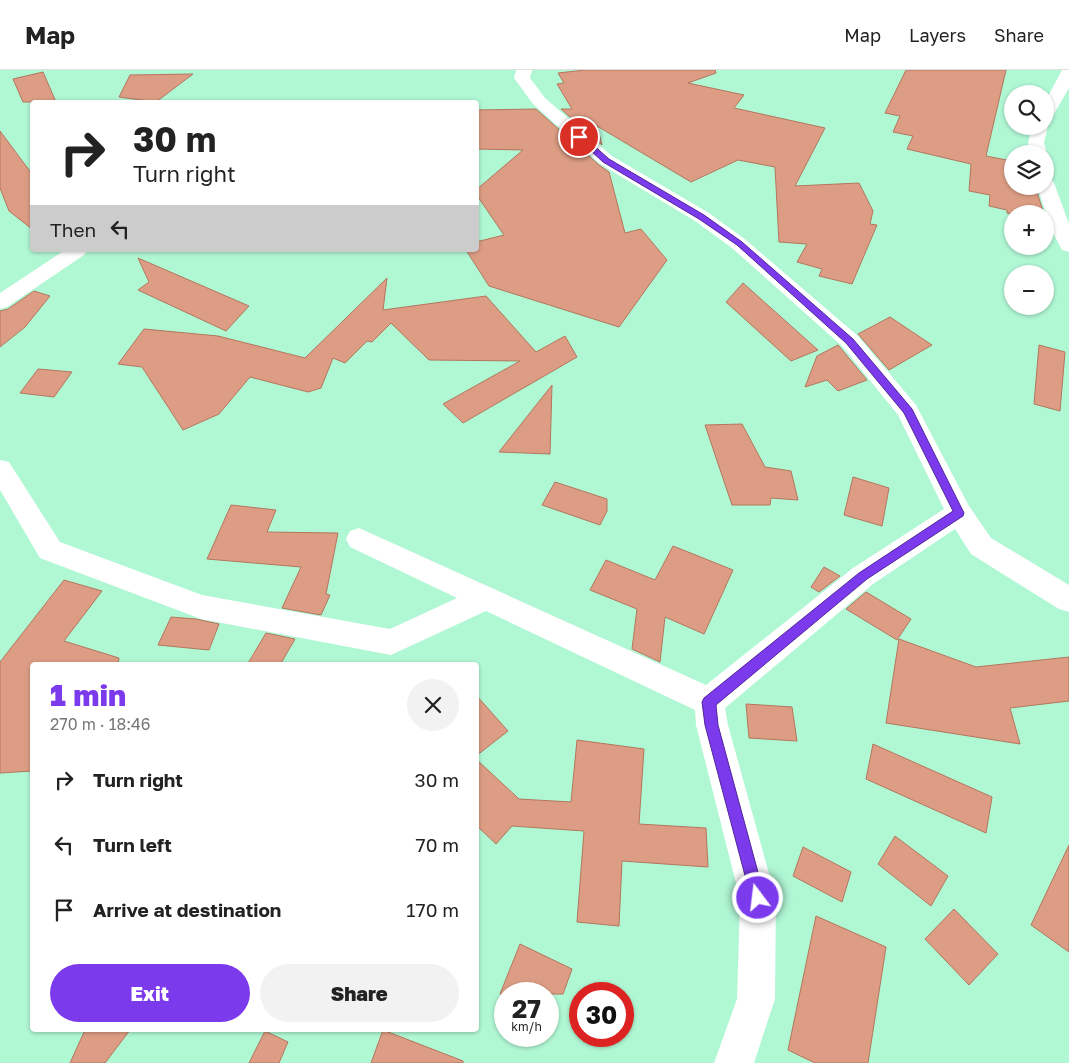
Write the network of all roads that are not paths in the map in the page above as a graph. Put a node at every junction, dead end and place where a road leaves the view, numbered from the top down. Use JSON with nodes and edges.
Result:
{"nodes":[{"id":1,"x":524,"y":70,"type":"edge"},
{"id":2,"x":1069,"y":71,"type":"edge"},
{"id":3,"x":1054,"y":100,"type":"edge"},
{"id":4,"x":1051,"y":195,"type":"edge"},
{"id":5,"x":1069,"y":246,"type":"edge"},
{"id":6,"x":75,"y":252,"type":"edge"},
{"id":7,"x":0,"y":302,"type":"edge"},
{"id":8,"x":0,"y":469,"type":"edge"},
{"id":9,"x":959,"y":513,"type":"junction"},
{"id":10,"x":359,"y":539,"type":"dead end"},
{"id":11,"x":486,"y":598,"type":"junction"},
{"id":12,"x":1069,"y":600,"type":"edge"},
{"id":13,"x":709,"y":702,"type":"junction"},
{"id":14,"x":734,"y":1063,"type":"edge"}],
"edges":[{"from":1,"to":9,"type":"street"},
{"from":2,"to":3,"type":"street"},
{"from":4,"to":5,"type":"street"},
{"from":6,"to":7,"type":"street"},
{"from":8,"to":11,"type":"street"},
{"from":9,"to":12,"type":"street"},
{"from":9,"to":13,"type":"street"},
{"from":10,"to":11,"type":"street"},
{"from":11,"to":13,"type":"street"},
{"from":13,"to":14,"type":"street"}]}
